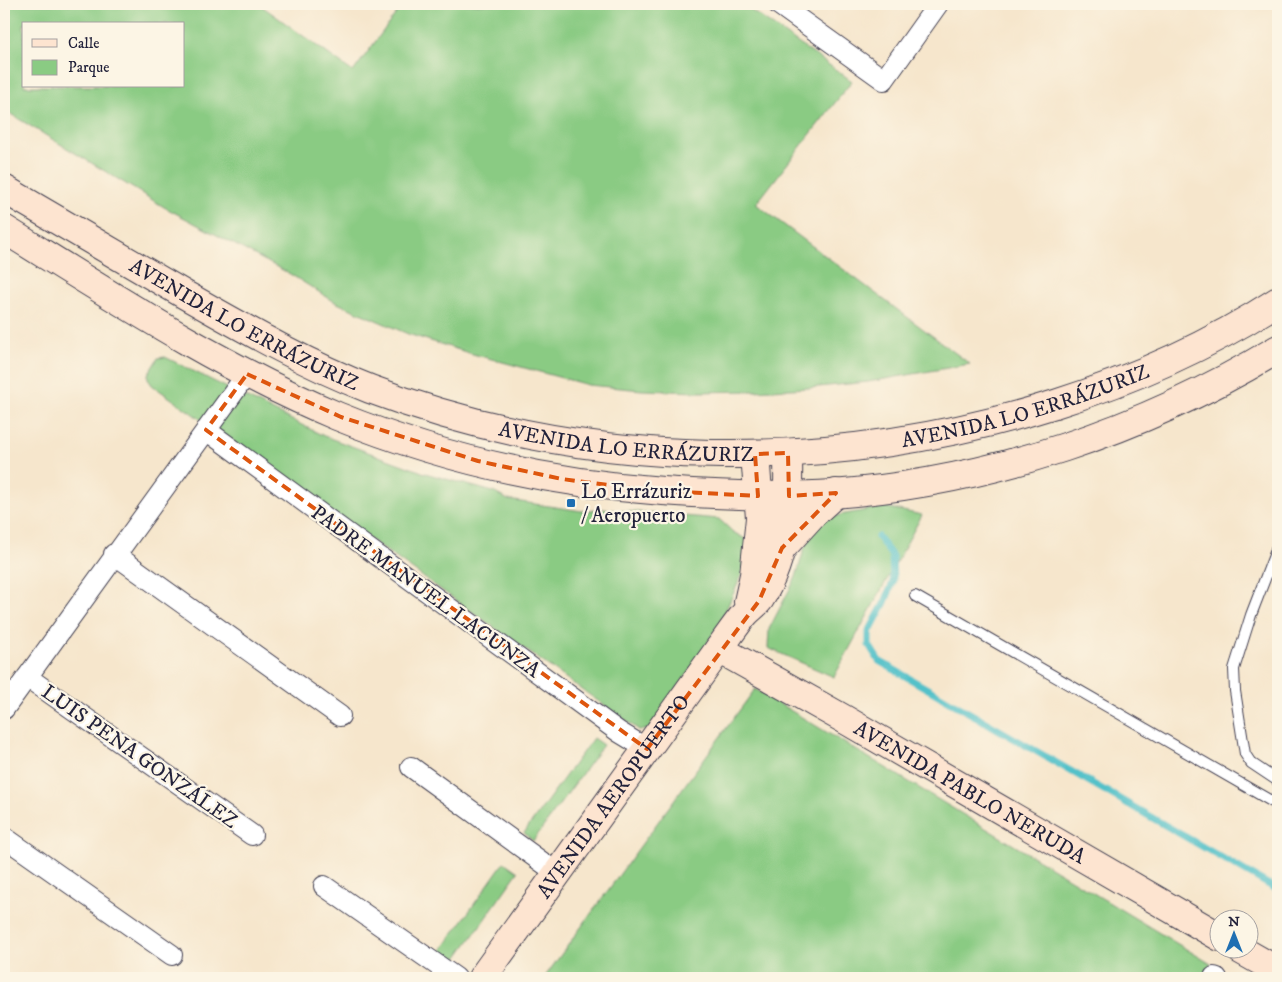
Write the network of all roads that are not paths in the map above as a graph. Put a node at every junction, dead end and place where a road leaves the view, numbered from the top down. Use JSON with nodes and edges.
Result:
{"nodes":[{"id":1,"x":778,"y":4,"type":"edge"},
{"id":2,"x":938,"y":4,"type":"edge"},
{"id":3,"x":4,"y":189,"type":"edge"},
{"id":4,"x":4,"y":229,"type":"edge"},
{"id":5,"x":1278,"y":301,"type":"edge"},
{"id":6,"x":1278,"y":349,"type":"edge"},
{"id":7,"x":247,"y":374,"type":"junction"},
{"id":8,"x":206,"y":430,"type":"junction"},
{"id":9,"x":788,"y":453,"type":"junction"},
{"id":10,"x":755,"y":454,"type":"junction"},
{"id":11,"x":836,"y":493,"type":"junction"},
{"id":12,"x":758,"y":496,"type":"junction"},
{"id":13,"x":789,"y":496,"type":"junction"},
{"id":14,"x":1278,"y":545,"type":"edge"},
{"id":15,"x":782,"y":548,"type":"junction"},
{"id":16,"x":114,"y":554,"type":"junction"},
{"id":17,"x":915,"y":596,"type":"dead end"},
{"id":18,"x":745,"y":614,"type":"junction"},
{"id":19,"x":719,"y":649,"type":"junction"},
{"id":20,"x":27,"y":677,"type":"junction"},
{"id":21,"x":4,"y":709,"type":"edge"},
{"id":22,"x":340,"y":716,"type":"dead end"},
{"id":23,"x":647,"y":749,"type":"junction"},
{"id":24,"x":411,"y":768,"type":"dead end"},
{"id":25,"x":1278,"y":781,"type":"edge"},
{"id":26,"x":1276,"y":802,"type":"edge"},
{"id":27,"x":252,"y":835,"type":"dead end"},
{"id":28,"x":4,"y":837,"type":"edge"},
{"id":29,"x":558,"y":874,"type":"junction"},
{"id":30,"x":324,"y":886,"type":"dead end"},
{"id":31,"x":1210,"y":931,"type":"edge"},
{"id":32,"x":172,"y":955,"type":"dead end"},
{"id":33,"x":1259,"y":960,"type":"edge"},
{"id":34,"x":1278,"y":971,"type":"edge"},
{"id":35,"x":456,"y":978,"type":"edge"},
{"id":36,"x":482,"y":978,"type":"edge"}],
"edges":[{"from":1,"to":2,"type":"street"},
{"from":3,"to":10,"type":"main road","name":"AVENIDA LO ERRÁZURIZ"},
{"from":4,"to":7,"type":"main road","name":"AVENIDA LO ERRÁZURIZ"},
{"from":5,"to":9,"type":"main road","name":"AVENIDA LO ERRÁZURIZ"},
{"from":6,"to":11,"type":"main road","name":"AVENIDA LO ERRÁZURIZ"},
{"from":7,"to":8,"type":"street"},
{"from":7,"to":12,"type":"main road","name":"AVENIDA LO ERRÁZURIZ"},
{"from":8,"to":16,"type":"street"},
{"from":8,"to":23,"type":"street","name":"PADRE MANUEL LACUNZA"},
{"from":9,"to":10,"type":"main road","name":"AVENIDA LO ERRÁZURIZ"},
{"from":9,"to":13,"type":"main road","name":"AVENIDA AEROPUERTO"},
{"from":10,"to":12,"type":"main road","name":"AVENIDA AEROPUERTO"},
{"from":11,"to":13,"type":"main road","name":"AVENIDA LO ERRÁZURIZ"},
{"from":11,"to":15,"type":"main road"},
{"from":12,"to":13,"type":"main road","name":"AVENIDA LO ERRÁZURIZ"},
{"from":12,"to":18,"type":"main road","name":"AVENIDA AEROPUERTO"},
{"from":13,"to":15,"type":"main road","name":"AVENIDA AEROPUERTO"},
{"from":14,"to":25,"type":"lane"},
{"from":15,"to":18,"type":"main road","name":"AVENIDA AEROPUERTO"},
{"from":16,"to":20,"type":"street"},
{"from":16,"to":22,"type":"street"},
{"from":17,"to":26,"type":"lane"},
{"from":18,"to":19,"type":"main road","name":"AVENIDA AEROPUERTO"},
{"from":19,"to":23,"type":"main road","name":"AVENIDA AEROPUERTO"},
{"from":19,"to":31,"type":"main road","name":"AVENIDA PABLO NERUDA"},
{"from":20,"to":21,"type":"street"},
{"from":20,"to":27,"type":"street","name":"LUIS PENA GONZÁLEZ"},
{"from":23,"to":29,"type":"main road","name":"AVENIDA AEROPUERTO"},
{"from":24,"to":29,"type":"street"},
{"from":28,"to":32,"type":"street"},
{"from":29,"to":36,"type":"main road","name":"AVENIDA AEROPUERTO"},
{"from":30,"to":35,"type":"street"},
{"from":33,"to":34,"type":"main road"}]}
